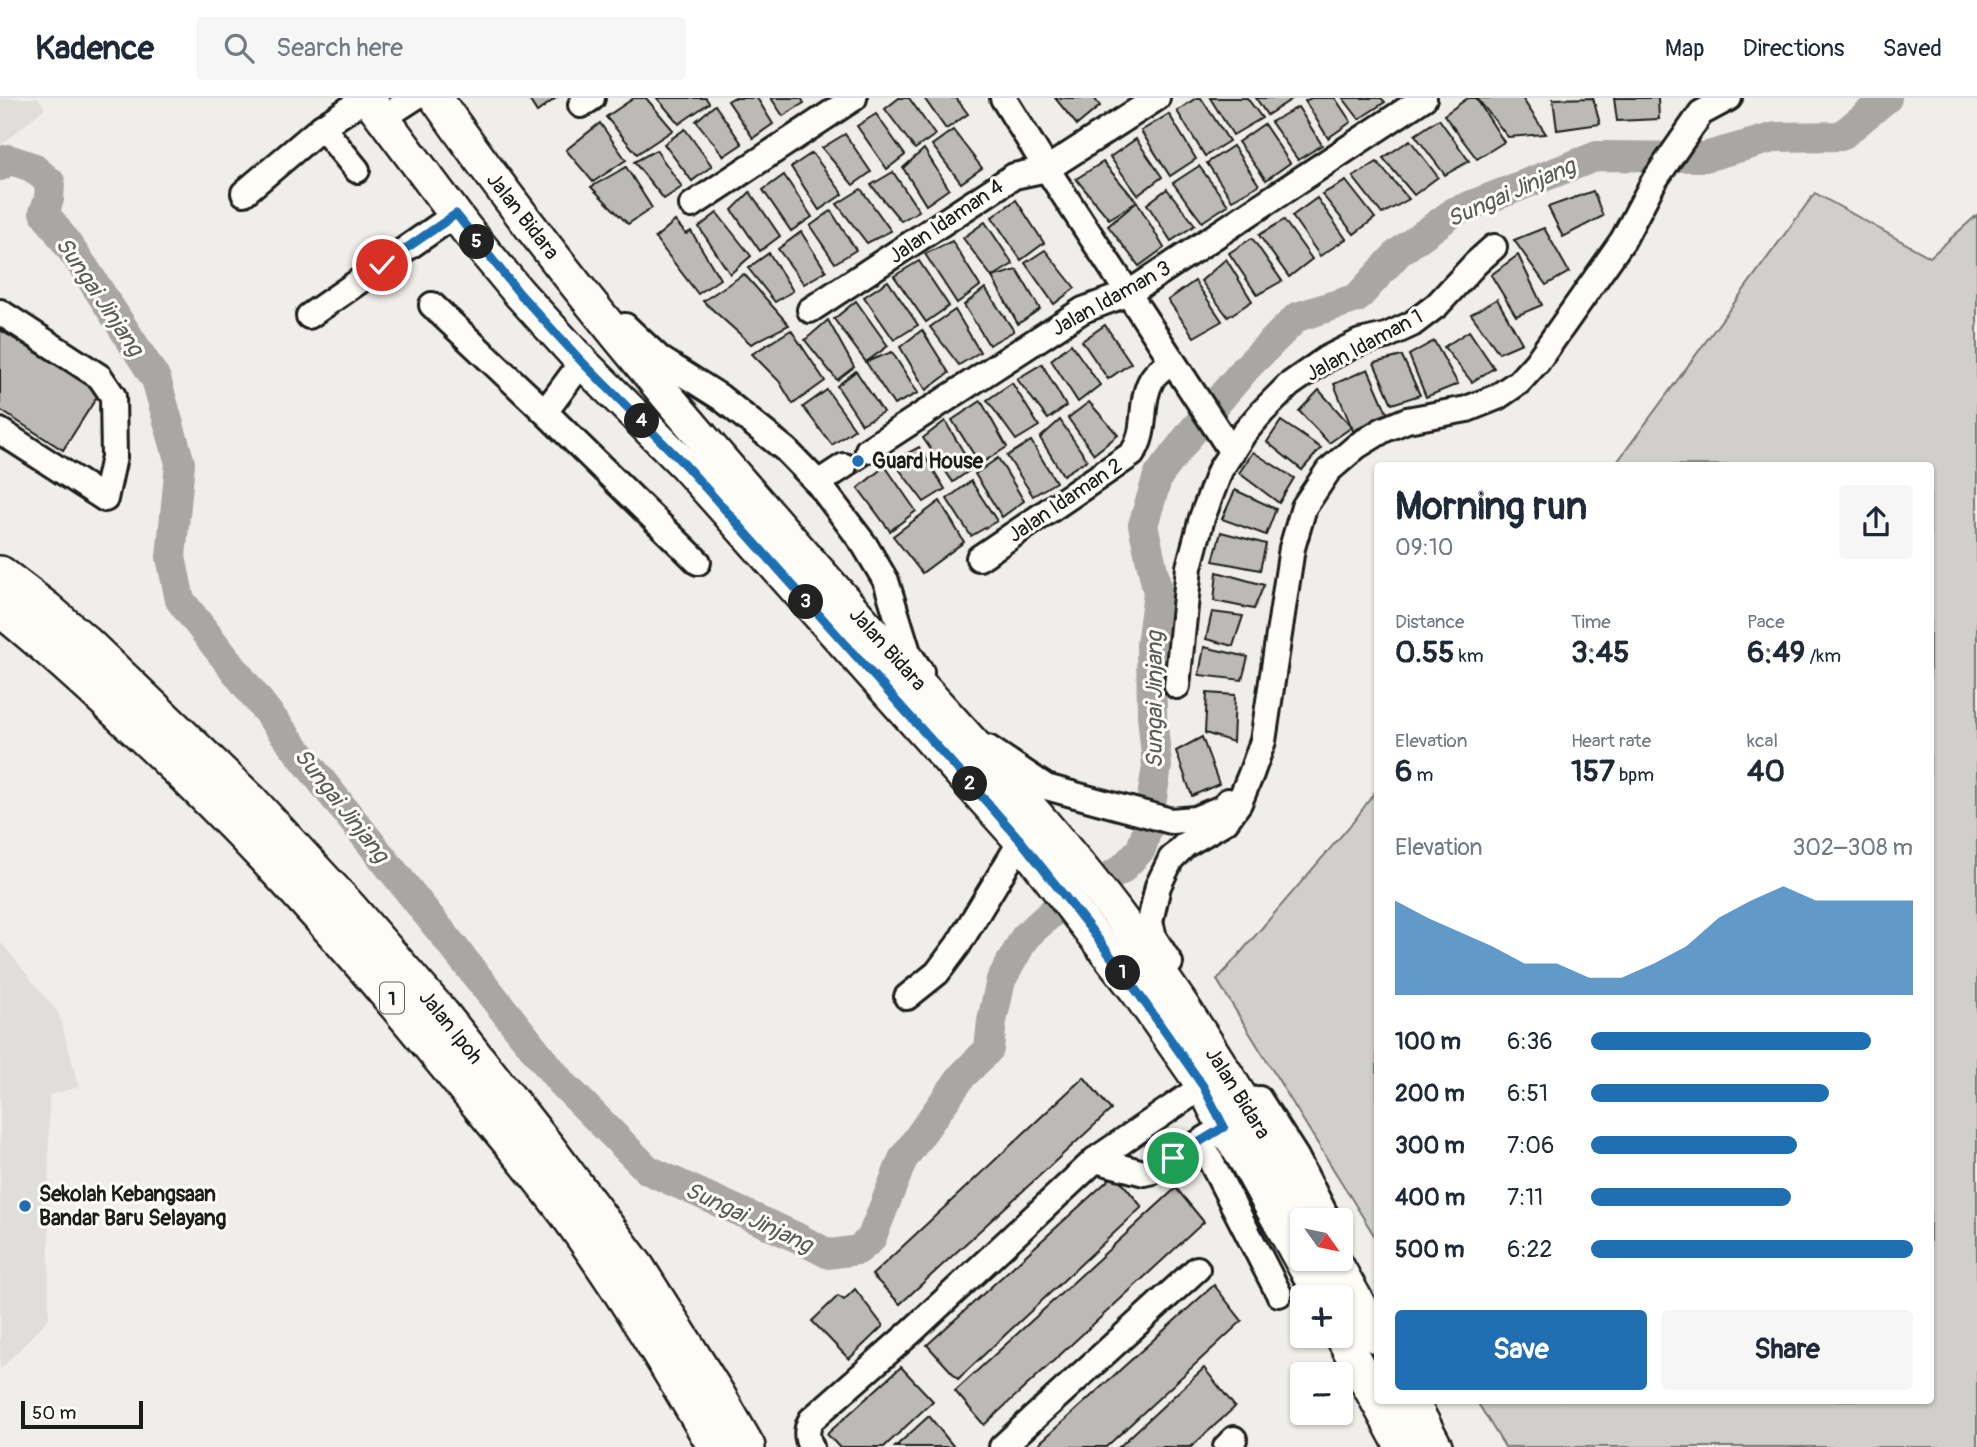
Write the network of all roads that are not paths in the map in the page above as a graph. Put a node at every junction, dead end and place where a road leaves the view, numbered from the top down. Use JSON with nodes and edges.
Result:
{"nodes":[{"id":1,"x":414,"y":98,"type":"edge"},
{"id":2,"x":436,"y":98,"type":"edge"},
{"id":3,"x":854,"y":98,"type":"edge"},
{"id":4,"x":1003,"y":98,"type":"edge"},
{"id":5,"x":1157,"y":98,"type":"edge"},
{"id":6,"x":1424,"y":98,"type":"edge"},
{"id":7,"x":1729,"y":98,"type":"edge"},
{"id":8,"x":374,"y":103,"type":"edge"},
{"id":9,"x":322,"y":127,"type":"junction"},
{"id":10,"x":1047,"y":169,"type":"junction"},
{"id":11,"x":357,"y":170,"type":"dead end"},
{"id":12,"x":244,"y":194,"type":"dead end"},
{"id":13,"x":692,"y":205,"type":"dead end"},
{"id":14,"x":456,"y":214,"type":"junction"},
{"id":15,"x":526,"y":220,"type":"junction"},
{"id":16,"x":1494,"y":247,"type":"dead end"},
{"id":17,"x":1129,"y":293,"type":"junction"},
{"id":18,"x":432,"y":305,"type":"dead end"},
{"id":19,"x":810,"y":310,"type":"dead end"},
{"id":20,"x":0,"y":312,"type":"edge"},
{"id":21,"x":309,"y":316,"type":"dead end"},
{"id":22,"x":1172,"y":360,"type":"junction"},
{"id":23,"x":582,"y":362,"type":"junction"},
{"id":24,"x":545,"y":412,"type":"junction"},
{"id":25,"x":0,"y":431,"type":"edge"},
{"id":26,"x":1228,"y":444,"type":"junction"},
{"id":27,"x":868,"y":450,"type":"dead end"},
{"id":28,"x":844,"y":466,"type":"dead end"},
{"id":29,"x":818,"y":483,"type":"junction"},
{"id":30,"x":979,"y":558,"type":"dead end"},
{"id":31,"x":698,"y":562,"type":"dead end"},
{"id":32,"x":0,"y":574,"type":"edge"},
{"id":33,"x":0,"y":608,"type":"edge"},
{"id":34,"x":1177,"y":686,"type":"dead end"},
{"id":35,"x":965,"y":733,"type":"junction"},
{"id":36,"x":1251,"y":774,"type":"junction"},
{"id":37,"x":1021,"y":841,"type":"junction"},
{"id":38,"x":1102,"y":919,"type":"junction"},
{"id":39,"x":1138,"y":942,"type":"junction"},
{"id":40,"x":907,"y":997,"type":"dead end"},
{"id":41,"x":1203,"y":1086,"type":"junction"},
{"id":42,"x":1212,"y":1135,"type":"junction"},
{"id":43,"x":1095,"y":1160,"type":"junction"},
{"id":44,"x":1305,"y":1208,"type":"edge"},
{"id":45,"x":1322,"y":1208,"type":"edge"},
{"id":46,"x":1197,"y":1269,"type":"dead end"},
{"id":47,"x":1341,"y":1271,"type":"edge"},
{"id":48,"x":1350,"y":1271,"type":"edge"},
{"id":49,"x":1314,"y":1285,"type":"edge"},
{"id":50,"x":1279,"y":1294,"type":"dead end"},
{"id":51,"x":1374,"y":1329,"type":"edge"},
{"id":52,"x":1374,"y":1331,"type":"edge"},
{"id":53,"x":1348,"y":1348,"type":"edge"},
{"id":54,"x":1374,"y":1396,"type":"edge"},
{"id":55,"x":1379,"y":1404,"type":"edge"},
{"id":56,"x":1413,"y":1404,"type":"edge"},
{"id":57,"x":809,"y":1438,"type":"edge"},
{"id":58,"x":716,"y":1447,"type":"edge"},
{"id":59,"x":747,"y":1447,"type":"edge"},
{"id":60,"x":1002,"y":1447,"type":"edge"},
{"id":61,"x":1402,"y":1447,"type":"edge"},
{"id":62,"x":1436,"y":1447,"type":"edge"}],
"edges":[{"from":1,"to":8,"type":"street"},
{"from":2,"to":15,"type":"main road","name":"Jalan Bidara"},
{"from":3,"to":13,"type":"street"},
{"from":4,"to":10,"type":"street"},
{"from":5,"to":10,"type":"street","name":"Jalan Idaman 4"},
{"from":6,"to":17,"type":"street","name":"Jalan Idaman 3"},
{"from":7,"to":36,"type":"street"},
{"from":8,"to":9,"type":"street"},
{"from":8,"to":14,"type":"main road","name":"Jalan Bidara"},
{"from":9,"to":11,"type":"street"},
{"from":9,"to":12,"type":"street"},
{"from":10,"to":17,"type":"street"},
{"from":10,"to":19,"type":"street","name":"Jalan Idaman 4"},
{"from":14,"to":21,"type":"street"},
{"from":14,"to":23,"type":"main road","name":"Jalan Bidara"},
{"from":15,"to":29,"type":"street"},
{"from":15,"to":35,"type":"main road","name":"Jalan Bidara"},
{"from":16,"to":26,"type":"street","name":"Jalan Idaman 1"},
{"from":17,"to":22,"type":"street"},
{"from":17,"to":27,"type":"street","name":"Jalan Idaman 3"},
{"from":18,"to":24,"type":"street"},
{"from":20,"to":25,"type":"street"},
{"from":22,"to":26,"type":"street"},
{"from":22,"to":30,"type":"street","name":"Jalan Idaman 2"},
{"from":23,"to":24,"type":"street"},
{"from":23,"to":37,"type":"main road","name":"Jalan Bidara"},
{"from":24,"to":31,"type":"street"},
{"from":26,"to":34,"type":"street","name":"Jalan Idaman 1"},
{"from":28,"to":29,"type":"street"},
{"from":29,"to":35,"type":"street"},
{"from":32,"to":59,"type":"highway","name":"Jalan Ipoh","number":"1"},
{"from":33,"to":58,"type":"highway","name":"Jalan Ipoh","number":"1"},
{"from":35,"to":36,"type":"street"},
{"from":35,"to":38,"type":"main road","name":"Jalan Bidara"},
{"from":36,"to":45,"type":"street"},
{"from":37,"to":38,"type":"main road","name":"Jalan Bidara"},
{"from":37,"to":40,"type":"street"},
{"from":38,"to":39,"type":"main road","name":"Jalan Bidara"},
{"from":38,"to":41,"type":"main road","name":"Jalan Bidara"},
{"from":39,"to":42,"type":"main road"},
{"from":39,"to":44,"type":"main road","name":"Jalan Bidara"},
{"from":41,"to":42,"type":"main road","name":"Jalan Bidara"},
{"from":41,"to":43,"type":"street"},
{"from":42,"to":43,"type":"street"},
{"from":42,"to":49,"type":"main road","name":"Jalan Bidara"},
{"from":42,"to":50,"type":"street"},
{"from":43,"to":57,"type":"street"},
{"from":46,"to":60,"type":"street"},
{"from":47,"to":52,"type":"main road"},
{"from":48,"to":51,"type":"street"},
{"from":53,"to":54,"type":"main road"},
{"from":55,"to":61,"type":"main road"},
{"from":56,"to":62,"type":"main road"}]}
